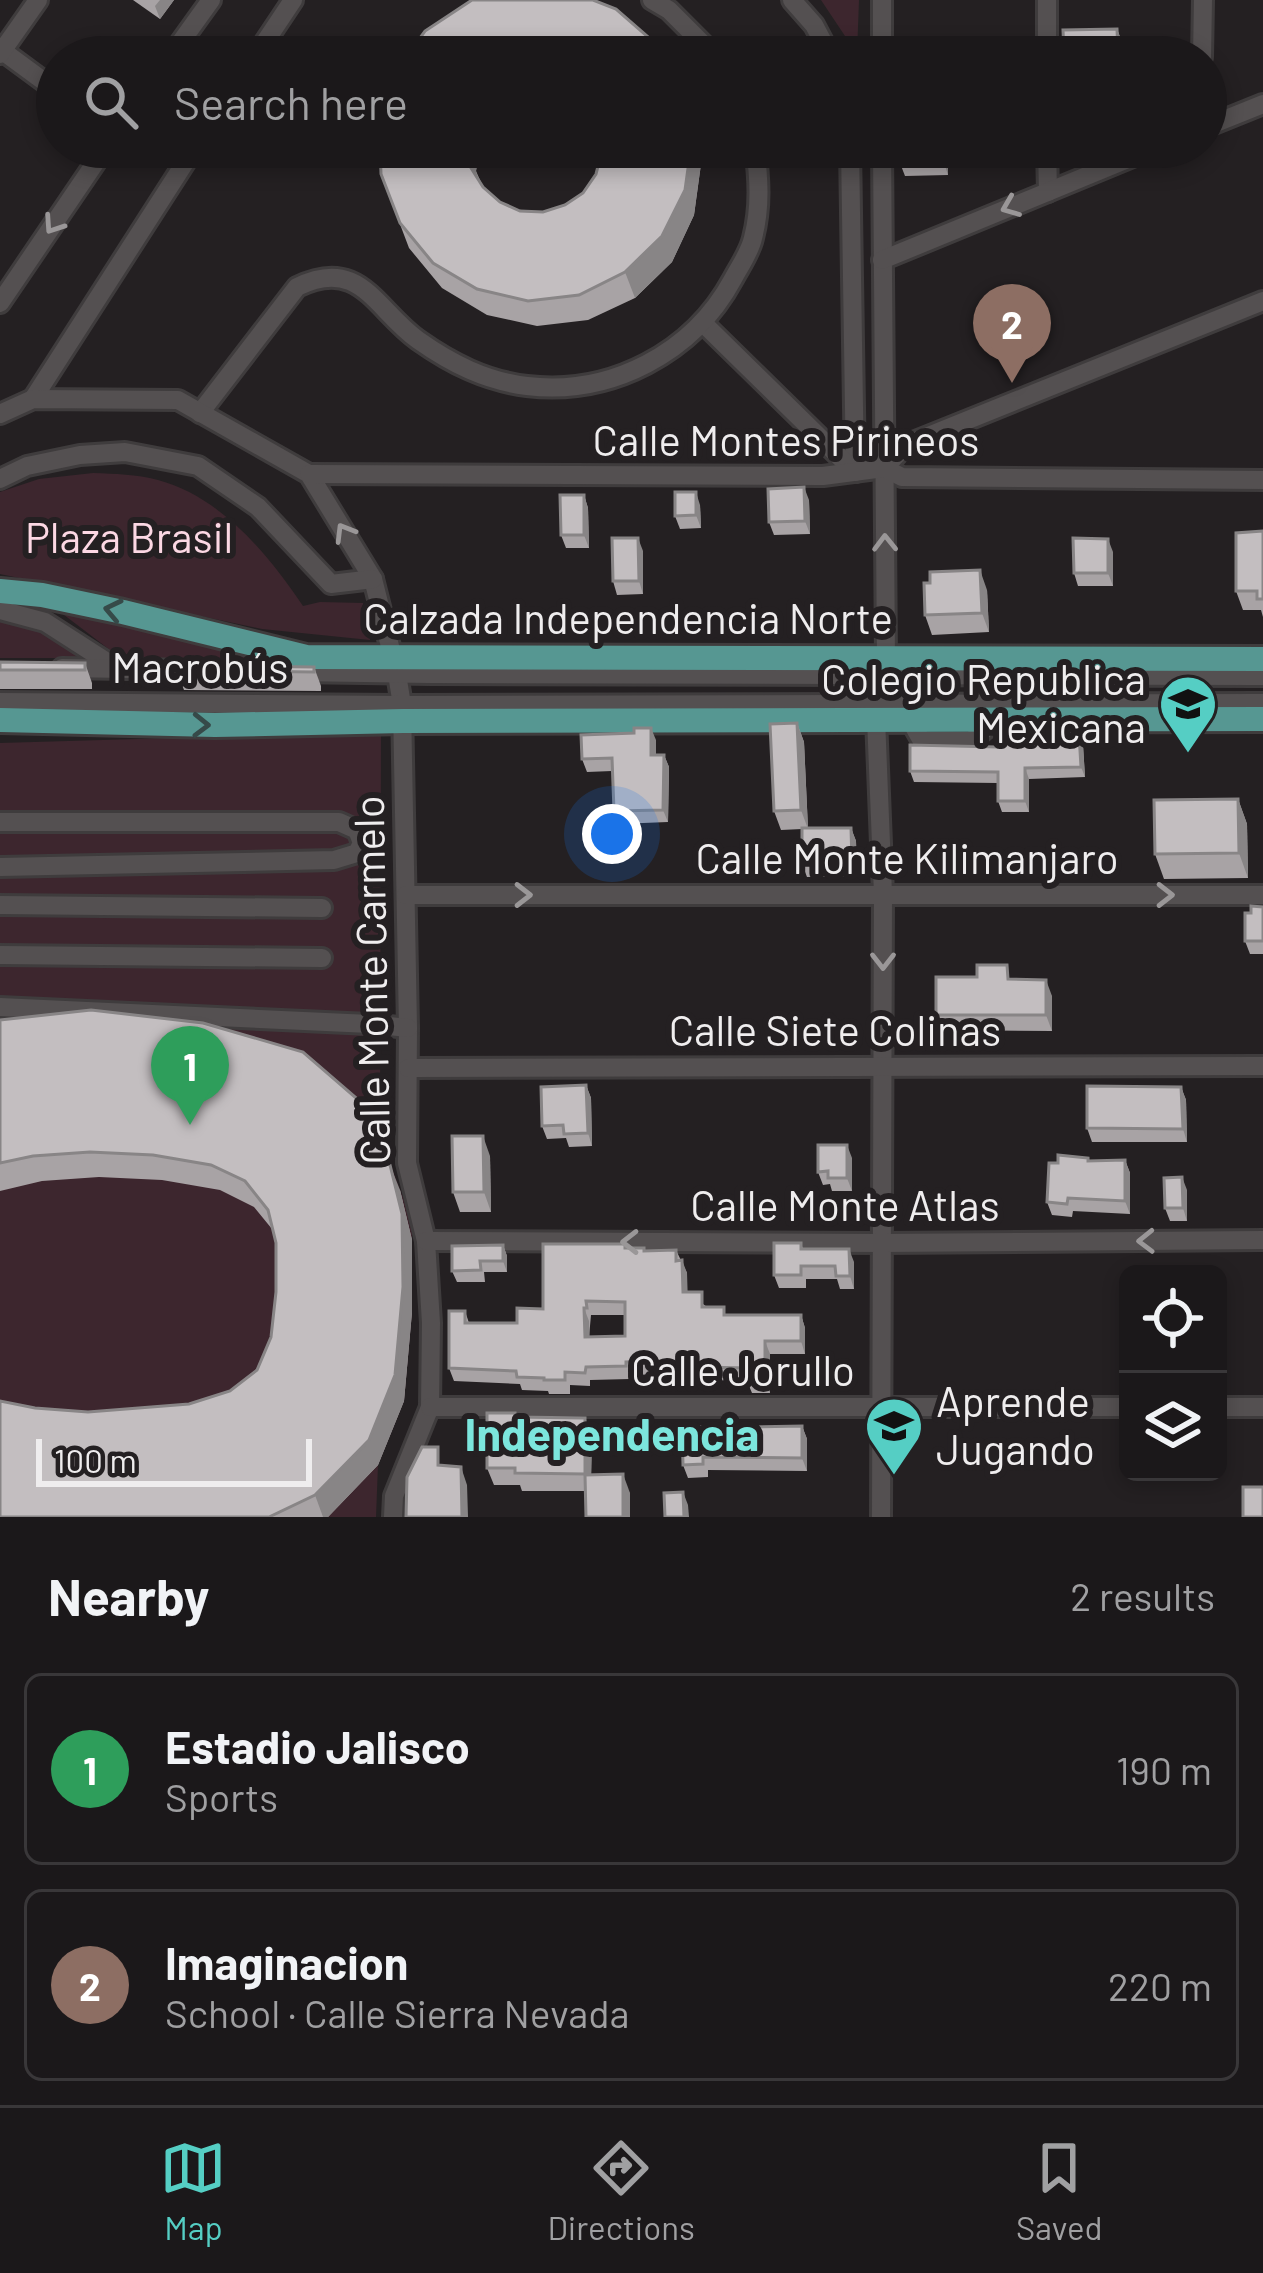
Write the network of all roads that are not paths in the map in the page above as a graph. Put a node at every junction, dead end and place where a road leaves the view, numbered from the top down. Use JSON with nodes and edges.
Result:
{"nodes":[{"id":1,"x":38,"y":0,"type":"edge"},
{"id":2,"x":211,"y":0,"type":"edge"},
{"id":3,"x":293,"y":0,"type":"edge"},
{"id":4,"x":652,"y":0,"type":"edge"},
{"id":5,"x":792,"y":0,"type":"edge"},
{"id":6,"x":882,"y":0,"type":"edge"},
{"id":7,"x":1047,"y":0,"type":"edge"},
{"id":8,"x":1202,"y":0,"type":"edge"},
{"id":9,"x":185,"y":36,"type":"edge"},
{"id":10,"x":269,"y":36,"type":"edge"},
{"id":11,"x":695,"y":36,"type":"edge"},
{"id":12,"x":820,"y":36,"type":"edge"},
{"id":13,"x":882,"y":36,"type":"edge"},
{"id":14,"x":1047,"y":36,"type":"edge"},
{"id":15,"x":1202,"y":36,"type":"edge"},
{"id":16,"x":1,"y":52,"type":"edge"},
{"id":17,"x":36,"y":76,"type":"edge"},
{"id":18,"x":1263,"y":104,"type":"edge"},
{"id":19,"x":1227,"y":119,"type":"edge"},
{"id":20,"x":92,"y":168,"type":"edge"},
{"id":21,"x":182,"y":168,"type":"edge"},
{"id":22,"x":758,"y":168,"type":"edge"},
{"id":23,"x":850,"y":168,"type":"edge"},
{"id":24,"x":882,"y":168,"type":"edge"},
{"id":25,"x":1048,"y":168,"type":"edge"},
{"id":26,"x":1106,"y":168,"type":"edge"},
{"id":27,"x":1048,"y":192,"type":"junction"},
{"id":28,"x":882,"y":260,"type":"junction"},
{"id":29,"x":0,"y":303,"type":"edge"},
{"id":30,"x":1263,"y":305,"type":"edge"},
{"id":31,"x":703,"y":323,"type":"junction"},
{"id":32,"x":33,"y":399,"type":"junction"},
{"id":33,"x":200,"y":413,"type":"junction"},
{"id":34,"x":0,"y":414,"type":"edge"},
{"id":35,"x":884,"y":468,"type":"junction"},
{"id":36,"x":855,"y":472,"type":"junction"},
{"id":37,"x":309,"y":475,"type":"junction"},
{"id":38,"x":0,"y":479,"type":"edge"},
{"id":39,"x":1263,"y":480,"type":"edge"},
{"id":40,"x":373,"y":579,"type":"junction"},
{"id":41,"x":0,"y":592,"type":"edge"},
{"id":42,"x":0,"y":610,"type":"edge"},
{"id":43,"x":1263,"y":659,"type":"edge"},
{"id":44,"x":886,"y":660,"type":"junction"},
{"id":45,"x":395,"y":665,"type":"junction"},
{"id":46,"x":47,"y":668,"type":"edge"},
{"id":47,"x":118,"y":669,"type":"junction"},
{"id":48,"x":208,"y":670,"type":"edge"},
{"id":49,"x":276,"y":671,"type":"edge"},
{"id":50,"x":1263,"y":676,"type":"edge"},
{"id":51,"x":0,"y":702,"type":"edge"},
{"id":52,"x":1263,"y":703,"type":"edge"},
{"id":53,"x":403,"y":713,"type":"junction"},
{"id":54,"x":876,"y":718,"type":"junction"},
{"id":55,"x":1263,"y":719,"type":"edge"},
{"id":56,"x":0,"y":721,"type":"edge"},
{"id":57,"x":0,"y":822,"type":"edge"},
{"id":58,"x":0,"y":867,"type":"edge"},
{"id":59,"x":883,"y":894,"type":"junction"},
{"id":60,"x":406,"y":895,"type":"junction"},
{"id":61,"x":1263,"y":895,"type":"edge"},
{"id":62,"x":0,"y":905,"type":"edge"},
{"id":63,"x":322,"y":908,"type":"dead end"},
{"id":64,"x":0,"y":955,"type":"edge"},
{"id":65,"x":322,"y":958,"type":"dead end"},
{"id":66,"x":0,"y":1007,"type":"edge"},
{"id":67,"x":408,"y":1028,"type":"junction"},
{"id":68,"x":1263,"y":1066,"type":"edge"},
{"id":69,"x":882,"y":1067,"type":"junction"},
{"id":70,"x":408,"y":1068,"type":"junction"},
{"id":71,"x":426,"y":1240,"type":"junction"},
{"id":72,"x":1263,"y":1240,"type":"edge"},
{"id":73,"x":882,"y":1243,"type":"junction"},
{"id":74,"x":430,"y":1407,"type":"junction"},
{"id":75,"x":882,"y":1407,"type":"junction"},
{"id":76,"x":1119,"y":1407,"type":"edge"},
{"id":77,"x":1227,"y":1407,"type":"edge"},
{"id":78,"x":1263,"y":1407,"type":"edge"},
{"id":79,"x":393,"y":1517,"type":"edge"},
{"id":80,"x":881,"y":1517,"type":"edge"}],
"edges":[{"from":1,"to":16,"type":"street"},
{"from":2,"to":9,"type":"street"},
{"from":3,"to":10,"type":"street"},
{"from":4,"to":11,"type":"street"},
{"from":5,"to":12,"type":"street"},
{"from":6,"to":13,"type":"street"},
{"from":7,"to":14,"type":"street"},
{"from":8,"to":15,"type":"street"},
{"from":16,"to":17,"type":"street"},
{"from":18,"to":19,"type":"street"},
{"from":20,"to":29,"type":"street","one_way":true},
{"from":21,"to":32,"type":"street"},
{"from":22,"to":31,"type":"street"},
{"from":23,"to":36,"type":"street"},
{"from":24,"to":28,"type":"street"},
{"from":25,"to":27,"type":"street"},
{"from":26,"to":27,"type":"street"},
{"from":27,"to":28,"type":"street","one_way":true},
{"from":28,"to":35,"type":"street"},
{"from":30,"to":35,"type":"street"},
{"from":31,"to":33,"type":"street"},
{"from":31,"to":36,"type":"street"},
{"from":32,"to":33,"type":"street"},
{"from":32,"to":34,"type":"street"},
{"from":33,"to":37,"type":"street"},
{"from":35,"to":36,"type":"street","name":"Calle Montes Pirineos"},
{"from":35,"to":39,"type":"street","name":"Calle Montes Pirineos"},
{"from":44,"to":35,"type":"street","one_way":true},
{"from":36,"to":37,"type":"street","name":"Calle Montes Pirineos"},
{"from":40,"to":37,"type":"street","one_way":true},
{"from":38,"to":40,"type":"street"},
{"from":40,"to":45,"type":"street"},
{"from":45,"to":41,"type":"main road","name":"Calzada Independencia Norte","one_way":true},
{"from":42,"to":47,"type":"street","name":"Macrobús"},
{"from":43,"to":44,"type":"main road","name":"Calzada Independencia Norte"},
{"from":44,"to":45,"type":"main road","name":"Calzada Independencia Norte"},
{"from":45,"to":49,"type":"street","name":"Macrobús"},
{"from":45,"to":50,"type":"street","name":"Macrobús"},
{"from":45,"to":53,"type":"street"},
{"from":46,"to":47,"type":"street","name":"Macrobús"},
{"from":47,"to":48,"type":"street","name":"Macrobús"},
{"from":51,"to":53,"type":"street","name":"Macrobús"},
{"from":52,"to":53,"type":"street","name":"Macrobús"},
{"from":53,"to":54,"type":"main road"},
{"from":56,"to":53,"type":"main road","one_way":true},
{"from":53,"to":60,"type":"street","name":"Calle Monte Carmelo"},
{"from":54,"to":55,"type":"main road"},
{"from":54,"to":59,"type":"street"},
{"from":57,"to":58,"type":"street"},
{"from":60,"to":59,"type":"street","name":"Calle Monte Kilimanjaro","one_way":true},
{"from":59,"to":61,"type":"street","name":"Calle Monte Kilimanjaro","one_way":true},
{"from":59,"to":69,"type":"street","one_way":true},
{"from":60,"to":67,"type":"street","name":"Calle Monte Carmelo"},
{"from":62,"to":63,"type":"street"},
{"from":64,"to":65,"type":"street"},
{"from":66,"to":67,"type":"street"},
{"from":67,"to":70,"type":"street","name":"Calle Monte Carmelo"},
{"from":68,"to":69,"type":"street","name":"Calle Siete Colinas"},
{"from":69,"to":70,"type":"street","name":"Calle Siete Colinas"},
{"from":69,"to":73,"type":"street"},
{"from":70,"to":71,"type":"street","name":"Calle Monte Carmelo"},
{"from":73,"to":71,"type":"street","name":"Calle Monte Atlas","one_way":true},
{"from":71,"to":74,"type":"street","name":"Calle Monte Carmelo"},
{"from":72,"to":73,"type":"street","name":"Calle Monte Atlas","one_way":true},
{"from":73,"to":75,"type":"street"},
{"from":74,"to":75,"type":"street","name":"Calle Jorullo"},
{"from":74,"to":79,"type":"street","name":"Calle Monte Carmelo"},
{"from":75,"to":76,"type":"street","name":"Calle Jorullo"},
{"from":75,"to":80,"type":"street"},
{"from":77,"to":78,"type":"street"}]}
